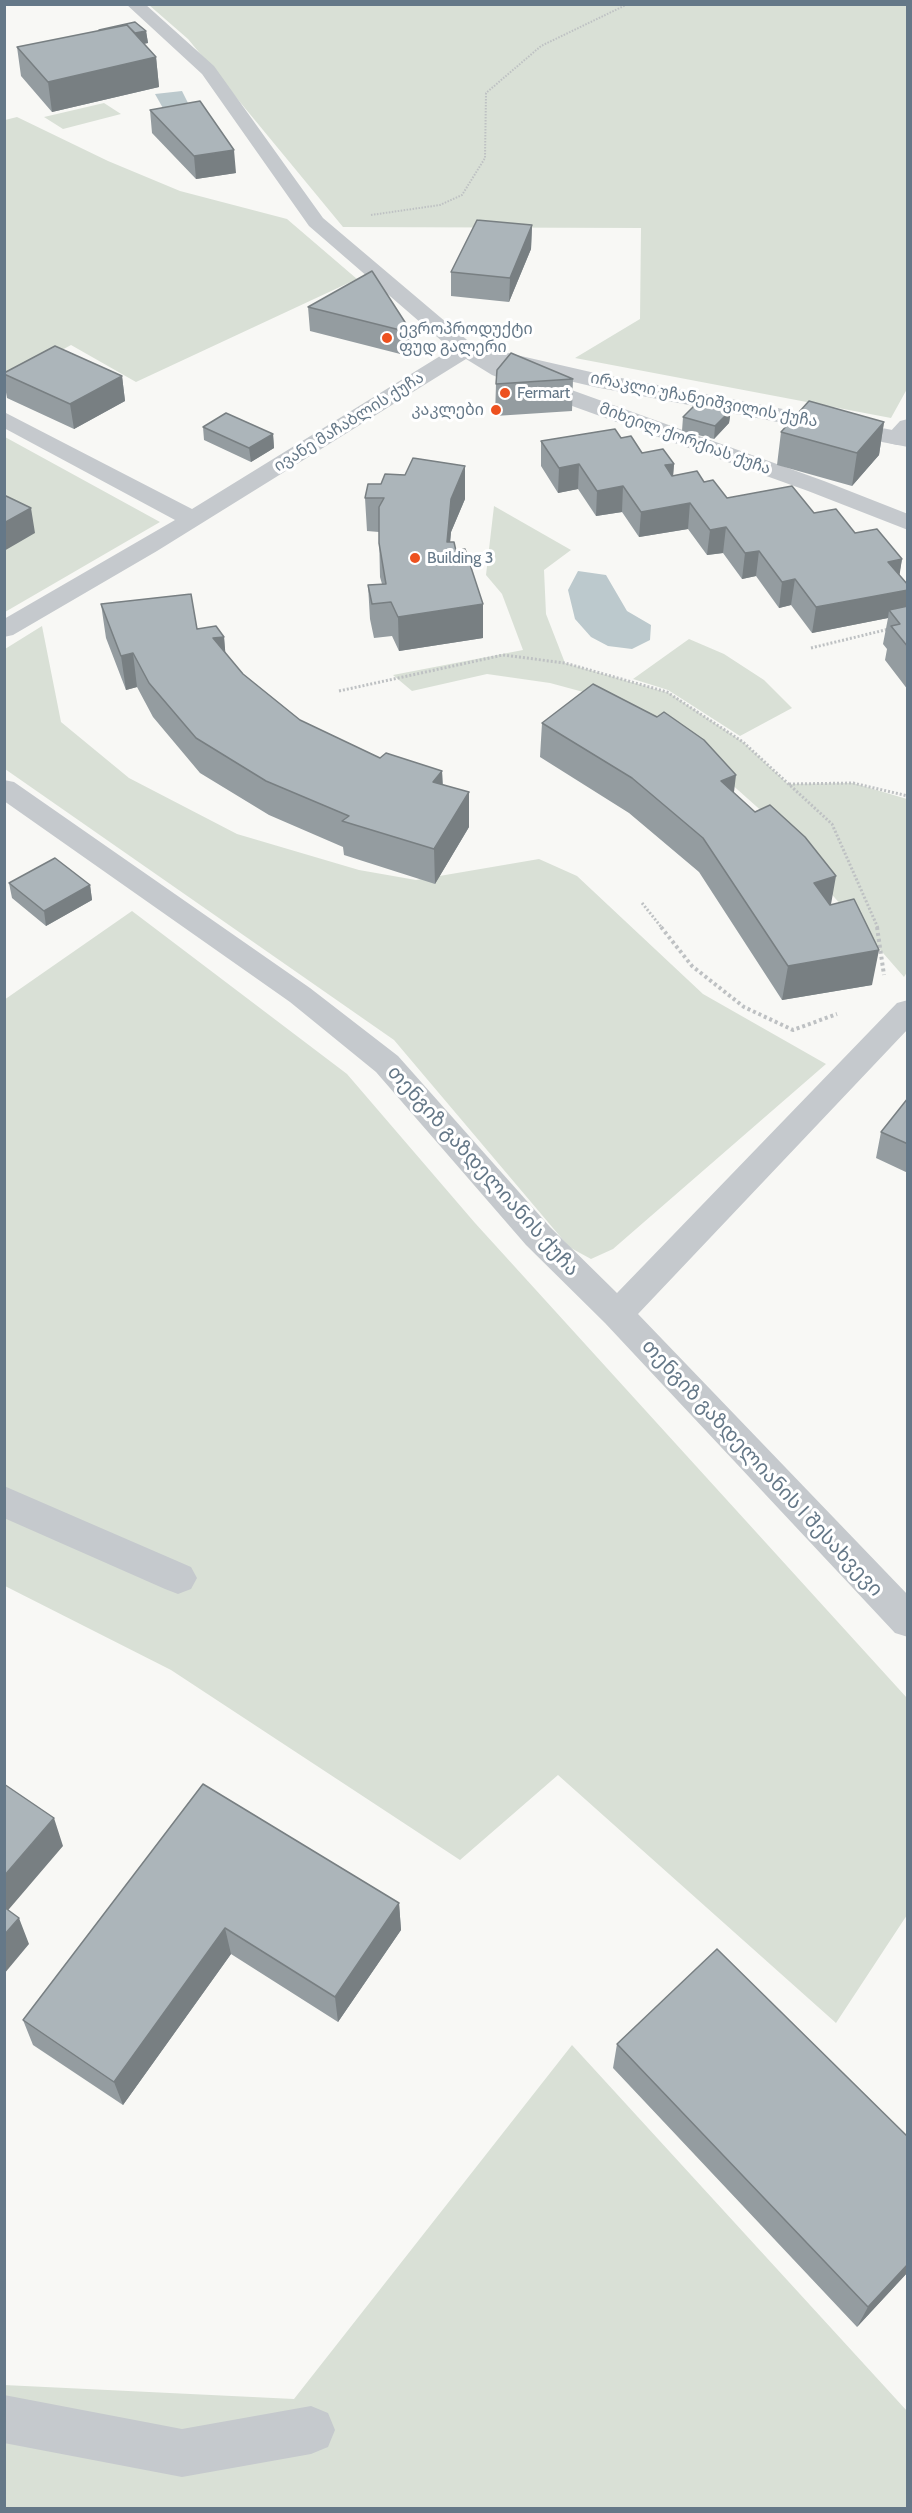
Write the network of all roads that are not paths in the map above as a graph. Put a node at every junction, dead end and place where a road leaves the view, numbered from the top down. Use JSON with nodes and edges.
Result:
{"nodes":[{"id":1,"x":134,"y":4,"type":"edge"},
{"id":2,"x":466,"y":350,"type":"junction"},
{"id":3,"x":4,"y":419,"type":"edge"},
{"id":4,"x":904,"y":435,"type":"edge"},
{"id":5,"x":192,"y":519,"type":"junction"},
{"id":6,"x":908,"y":524,"type":"edge"},
{"id":7,"x":4,"y":630,"type":"edge"},
{"id":8,"x":4,"y":788,"type":"edge"},
{"id":9,"x":908,"y":1010,"type":"edge"},
{"id":10,"x":617,"y":1314,"type":"junction"},
{"id":11,"x":4,"y":1501,"type":"edge"},
{"id":12,"x":178,"y":1578,"type":"dead end"},
{"id":13,"x":908,"y":1622,"type":"edge"},
{"id":14,"x":4,"y":2420,"type":"edge"},
{"id":15,"x":311,"y":2430,"type":"dead end"}],
"edges":[{"from":1,"to":2,"type":"street"},
{"from":2,"to":4,"type":"street","name":"ირაკლი უჩანეიშვილის ქუჩა"},
{"from":2,"to":5,"type":"street","name":"ივანე მაჩაბლის ქუჩა"},
{"from":2,"to":6,"type":"street","name":"მიხეილ ქორქიას ქუჩა"},
{"from":3,"to":5,"type":"street"},
{"from":5,"to":7,"type":"street","name":"ივანე მაჩაბლის ქუჩა"},
{"from":8,"to":10,"type":"street","name":"თენგიზ გაზდელიანის ქუჩა"},
{"from":9,"to":10,"type":"street"},
{"from":10,"to":13,"type":"street","name":"თენგიზ გაზდელიანის I შესახვევი"},
{"from":11,"to":12,"type":"street"},
{"from":14,"to":15,"type":"street"}]}
